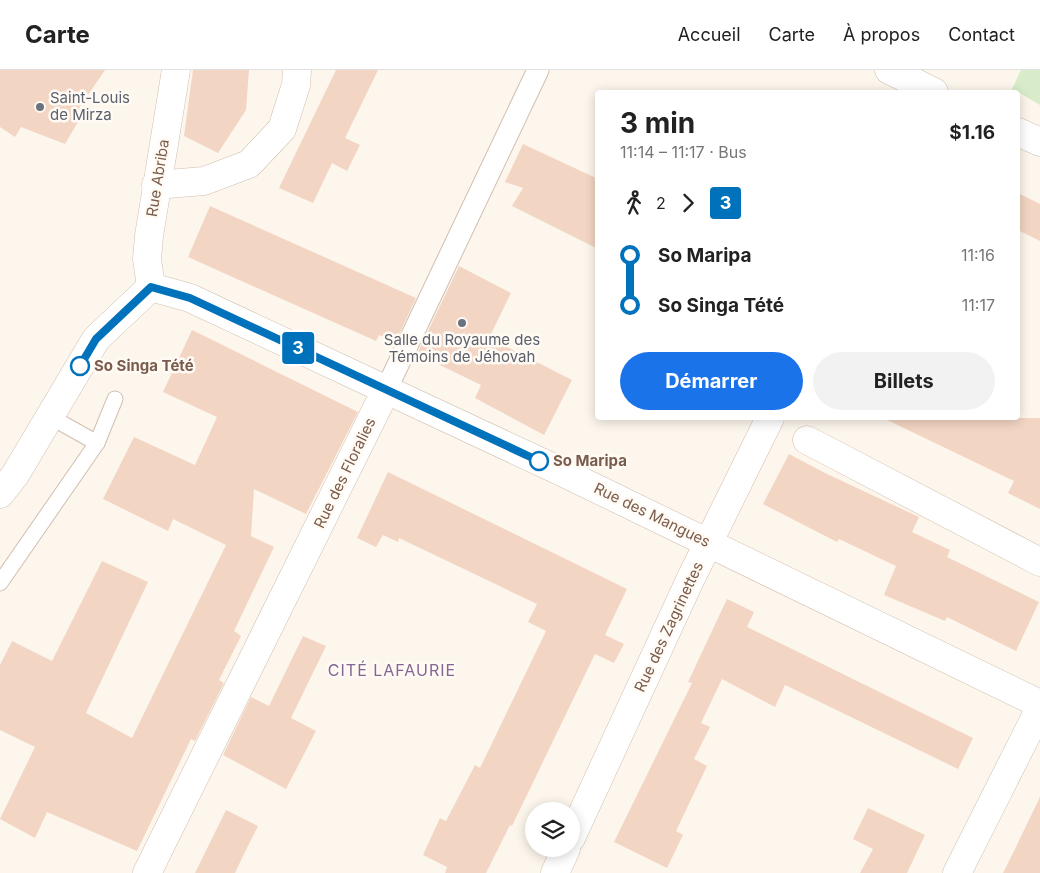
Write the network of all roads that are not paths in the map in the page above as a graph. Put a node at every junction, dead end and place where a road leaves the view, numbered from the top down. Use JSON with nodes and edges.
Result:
{"nodes":[{"id":1,"x":176,"y":70,"type":"edge"},
{"id":2,"x":297,"y":70,"type":"edge"},
{"id":3,"x":538,"y":70,"type":"edge"},
{"id":4,"x":890,"y":70,"type":"edge"},
{"id":5,"x":929,"y":90,"type":"edge"},
{"id":6,"x":1020,"y":133,"type":"edge"},
{"id":7,"x":1040,"y":142,"type":"edge"},
{"id":8,"x":156,"y":185,"type":"junction"},
{"id":9,"x":151,"y":287,"type":"junction"},
{"id":10,"x":386,"y":390,"type":"junction"},
{"id":11,"x":115,"y":399,"type":"dead end"},
{"id":12,"x":49,"y":416,"type":"junction"},
{"id":13,"x":769,"y":420,"type":"edge"},
{"id":14,"x":807,"y":440,"type":"dead end"},
{"id":15,"x":96,"y":443,"type":"junction"},
{"id":16,"x":0,"y":494,"type":"edge"},
{"id":17,"x":708,"y":542,"type":"junction"},
{"id":18,"x":1040,"y":562,"type":"edge"},
{"id":19,"x":0,"y":583,"type":"edge"},
{"id":20,"x":1040,"y":706,"type":"edge"},
{"id":21,"x":580,"y":819,"type":"edge"},
{"id":22,"x":562,"y":857,"type":"edge"},
{"id":23,"x":147,"y":873,"type":"edge"},
{"id":24,"x":555,"y":873,"type":"edge"},
{"id":25,"x":957,"y":873,"type":"edge"}],
"edges":[{"from":1,"to":8,"type":"street","name":"Rue Abriba"},
{"from":2,"to":8,"type":"street"},
{"from":3,"to":10,"type":"street","name":"Rue des Floralies"},
{"from":4,"to":5,"type":"street"},
{"from":6,"to":7,"type":"street"},
{"from":8,"to":9,"type":"street","name":"Rue Abriba"},
{"from":9,"to":10,"type":"street","name":"Rue des Mangues"},
{"from":9,"to":12,"type":"street"},
{"from":10,"to":17,"type":"street","name":"Rue des Mangues"},
{"from":10,"to":23,"type":"street","name":"Rue des Floralies"},
{"from":11,"to":15,"type":"lane"},
{"from":12,"to":15,"type":"lane"},
{"from":12,"to":16,"type":"street"},
{"from":13,"to":17,"type":"street","name":"Rue des Zagrinettes"},
{"from":14,"to":18,"type":"street"},
{"from":15,"to":19,"type":"lane"},
{"from":17,"to":20,"type":"street","name":"Rue des Mangues"},
{"from":17,"to":21,"type":"street","name":"Rue des Zagrinettes"},
{"from":20,"to":25,"type":"street"},
{"from":22,"to":24,"type":"street"}]}
